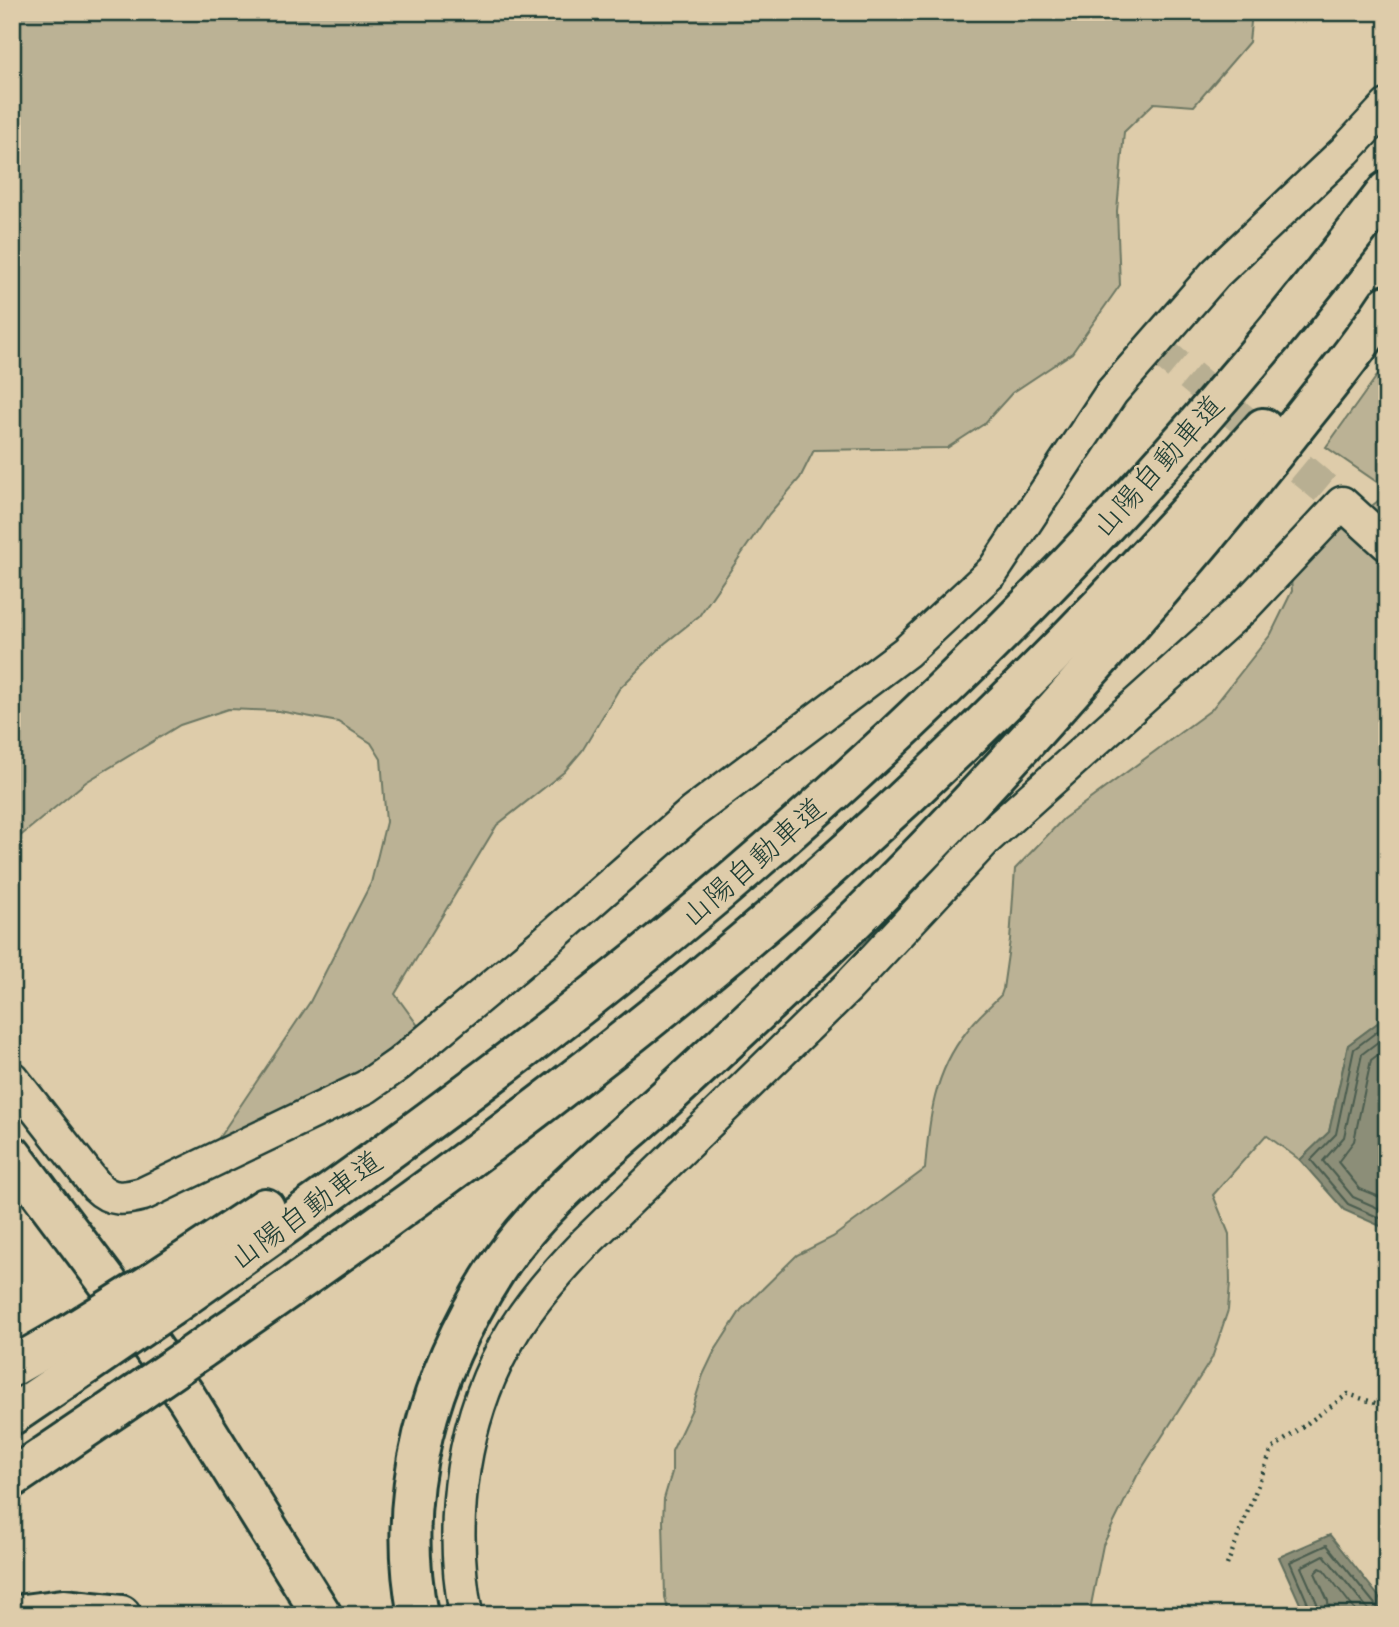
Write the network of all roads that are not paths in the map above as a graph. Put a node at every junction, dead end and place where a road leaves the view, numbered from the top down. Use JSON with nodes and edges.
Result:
{"nodes":[{"id":1,"x":1387,"y":106,"type":"edge"},
{"id":2,"x":1387,"y":191,"type":"edge"},
{"id":3,"x":1387,"y":278,"type":"edge"},
{"id":4,"x":1387,"y":305,"type":"edge"},
{"id":5,"x":1387,"y":544,"type":"edge"},
{"id":6,"x":12,"y":1078,"type":"edge"},
{"id":7,"x":12,"y":1155,"type":"edge"},
{"id":8,"x":12,"y":1197,"type":"edge"},
{"id":9,"x":77,"y":1349,"type":"junction"},
{"id":10,"x":12,"y":1367,"type":"edge"},
{"id":11,"x":12,"y":1415,"type":"edge"},
{"id":12,"x":12,"y":1478,"type":"edge"},
{"id":13,"x":16,"y":1615,"type":"edge"},
{"id":14,"x":121,"y":1615,"type":"edge"},
{"id":15,"x":292,"y":1615,"type":"edge"},
{"id":16,"x":322,"y":1615,"type":"edge"},
{"id":17,"x":418,"y":1615,"type":"edge"},
{"id":18,"x":466,"y":1615,"type":"edge"}],
"edges":[{"from":1,"to":6,"type":"street"},
{"from":2,"to":9,"type":"highway","name":"山陽自動車道","bridge":true},
{"from":3,"to":12,"type":"highway","name":"山陽自動車道","bridge":true},
{"from":4,"to":17,"type":"highway"},
{"from":5,"to":18,"type":"street"},
{"from":7,"to":16,"type":"highway"},
{"from":8,"to":15,"type":"highway"},
{"from":9,"to":10,"type":"highway"},
{"from":9,"to":11,"type":"highway","name":"山陽自動車道"},
{"from":13,"to":14,"type":"highway"}]}
